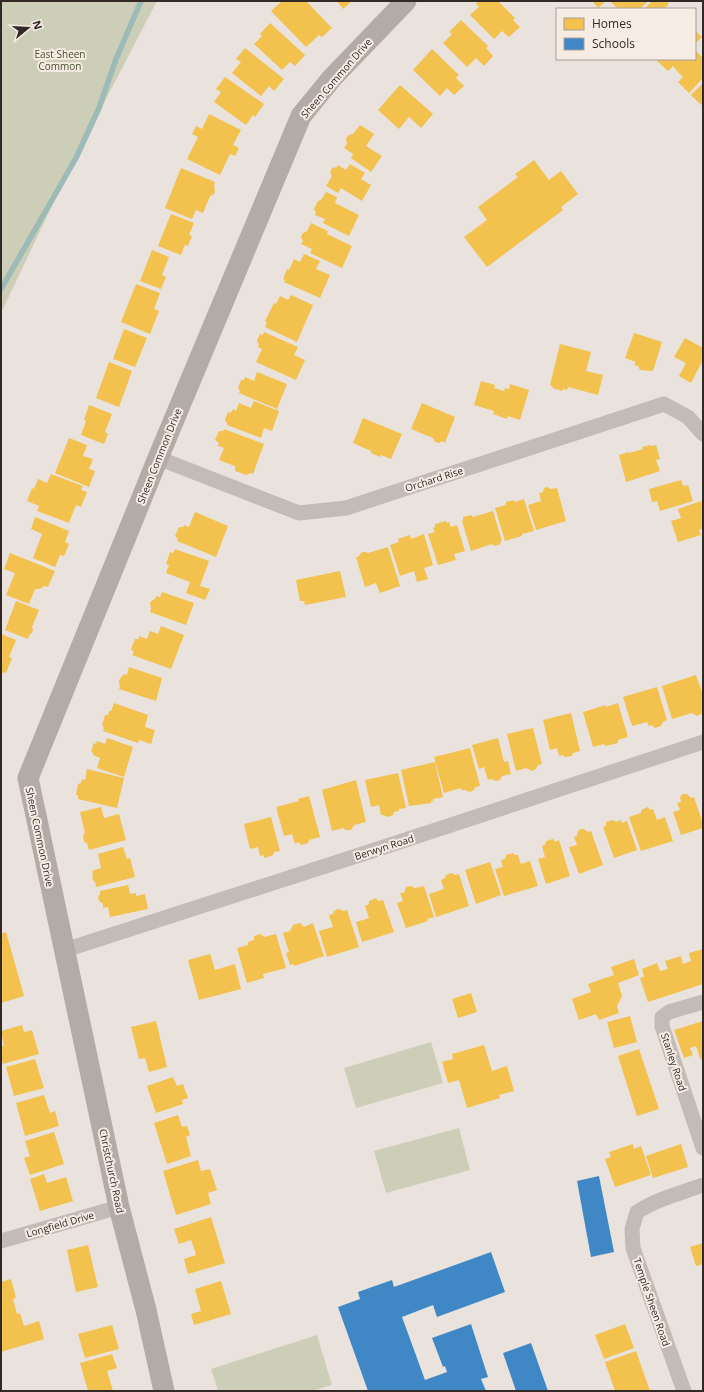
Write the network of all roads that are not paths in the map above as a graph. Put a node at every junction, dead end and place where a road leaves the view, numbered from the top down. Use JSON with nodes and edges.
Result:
{"nodes":[{"id":1,"x":406,"y":1,"type":"edge"},
{"id":2,"x":703,"y":434,"type":"edge"},
{"id":3,"x":158,"y":458,"type":"junction"},
{"id":4,"x":703,"y":742,"type":"edge"},
{"id":5,"x":65,"y":950,"type":"junction"},
{"id":6,"x":703,"y":1002,"type":"edge"},
{"id":7,"x":703,"y":1148,"type":"edge"},
{"id":8,"x":703,"y":1185,"type":"edge"},
{"id":9,"x":119,"y":1207,"type":"junction"},
{"id":10,"x":1,"y":1241,"type":"edge"},
{"id":11,"x":164,"y":1391,"type":"edge"},
{"id":12,"x":684,"y":1391,"type":"edge"}],
"edges":[{"from":1,"to":3,"type":"street","name":"Sheen Common Drive"},
{"from":2,"to":3,"type":"street","name":"Orchard Rise"},
{"from":3,"to":5,"type":"street","name":"Sheen Common Drive"},
{"from":4,"to":5,"type":"street","name":"Berwyn Road"},
{"from":5,"to":9,"type":"street","name":"Christchurch Road"},
{"from":6,"to":7,"type":"street","name":"Stanley Road"},
{"from":8,"to":12,"type":"street","name":"Temple Sheen Road"},
{"from":9,"to":10,"type":"street","name":"Longfield Drive"},
{"from":9,"to":11,"type":"street","name":"Christchurch Road"}]}
